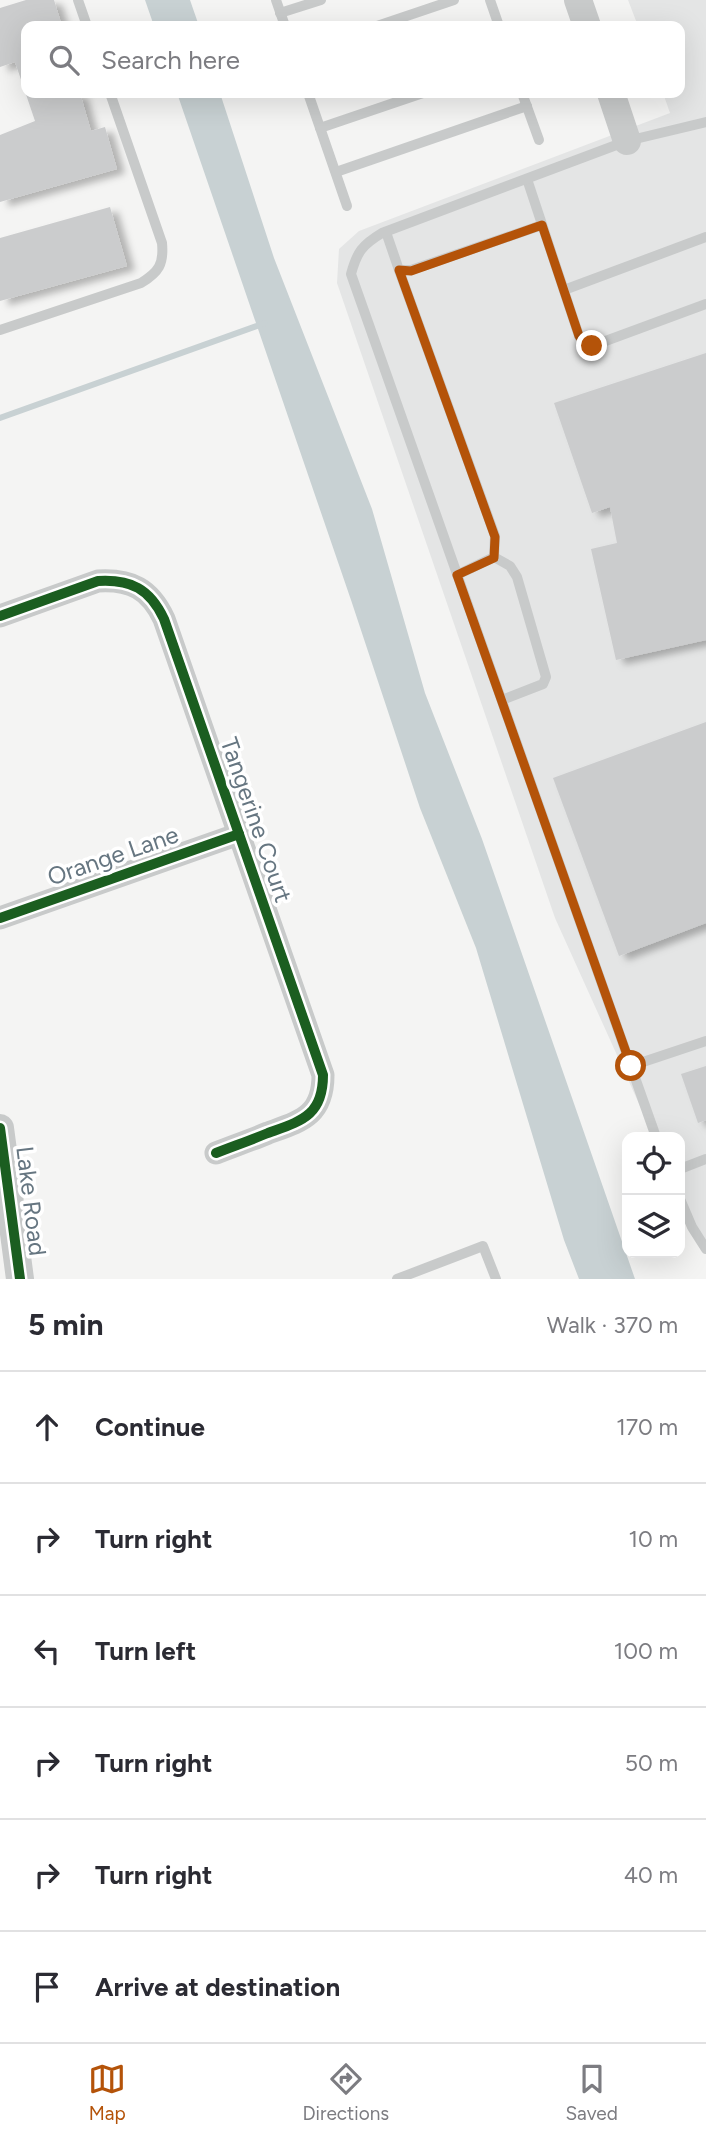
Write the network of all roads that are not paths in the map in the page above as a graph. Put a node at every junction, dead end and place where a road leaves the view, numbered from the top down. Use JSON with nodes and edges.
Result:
{"nodes":[{"id":1,"x":78,"y":0,"type":"edge"},
{"id":2,"x":276,"y":0,"type":"edge"},
{"id":3,"x":321,"y":0,"type":"edge"},
{"id":4,"x":454,"y":0,"type":"edge"},
{"id":5,"x":490,"y":0,"type":"edge"},
{"id":6,"x":578,"y":0,"type":"edge"},
{"id":7,"x":281,"y":13,"type":"junction"},
{"id":8,"x":85,"y":21,"type":"edge"},
{"id":9,"x":283,"y":21,"type":"edge"},
{"id":10,"x":392,"y":21,"type":"edge"},
{"id":11,"x":497,"y":21,"type":"edge"},
{"id":12,"x":585,"y":21,"type":"edge"},
{"id":13,"x":112,"y":98,"type":"edge"},
{"id":14,"x":310,"y":98,"type":"edge"},
{"id":15,"x":408,"y":98,"type":"edge"},
{"id":16,"x":524,"y":98,"type":"edge"},
{"id":17,"x":613,"y":98,"type":"edge"},
{"id":18,"x":527,"y":106,"type":"junction"},
{"id":19,"x":706,"y":122,"type":"edge"},
{"id":20,"x":320,"y":128,"type":"junction"},
{"id":21,"x":539,"y":140,"type":"dead end"},
{"id":22,"x":627,"y":141,"type":"junction"},
{"id":23,"x":335,"y":172,"type":"junction"},
{"id":24,"x":527,"y":179,"type":"junction"},
{"id":25,"x":347,"y":206,"type":"dead end"},
{"id":26,"x":542,"y":225,"type":"junction"},
{"id":27,"x":386,"y":232,"type":"junction"},
{"id":28,"x":706,"y":237,"type":"edge"},
{"id":29,"x":399,"y":270,"type":"junction"},
{"id":30,"x":564,"y":290,"type":"junction"},
{"id":31,"x":706,"y":303,"type":"edge"},
{"id":32,"x":0,"y":330,"type":"edge"},
{"id":33,"x":494,"y":558,"type":"junction"},
{"id":34,"x":457,"y":575,"type":"junction"},
{"id":35,"x":0,"y":616,"type":"edge"},
{"id":36,"x":502,"y":700,"type":"junction"},
{"id":37,"x":239,"y":834,"type":"junction"},
{"id":38,"x":0,"y":918,"type":"edge"},
{"id":39,"x":706,"y":1041,"type":"edge"},
{"id":40,"x":631,"y":1066,"type":"junction"},
{"id":41,"x":0,"y":1128,"type":"edge"},
{"id":42,"x":654,"y":1132,"type":"edge"},
{"id":43,"x":216,"y":1153,"type":"dead end"},
{"id":44,"x":706,"y":1159,"type":"edge"},
{"id":45,"x":685,"y":1166,"type":"edge"},
{"id":46,"x":685,"y":1211,"type":"edge"},
{"id":47,"x":706,"y":1249,"type":"edge"},
{"id":48,"x":20,"y":1279,"type":"edge"},
{"id":49,"x":397,"y":1279,"type":"edge"},
{"id":50,"x":496,"y":1279,"type":"edge"}],
"edges":[{"from":1,"to":8,"type":"lane"},
{"from":2,"to":7,"type":"lane"},
{"from":3,"to":7,"type":"lane"},
{"from":4,"to":10,"type":"lane"},
{"from":5,"to":11,"type":"lane"},
{"from":6,"to":12,"type":"street"},
{"from":7,"to":9,"type":"lane"},
{"from":13,"to":32,"type":"lane"},
{"from":14,"to":20,"type":"lane"},
{"from":15,"to":20,"type":"lane"},
{"from":16,"to":18,"type":"lane"},
{"from":17,"to":22,"type":"street"},
{"from":18,"to":21,"type":"lane"},
{"from":18,"to":23,"type":"lane"},
{"from":19,"to":22,"type":"lane"},
{"from":20,"to":23,"type":"lane"},
{"from":22,"to":24,"type":"lane"},
{"from":23,"to":25,"type":"lane"},
{"from":24,"to":26,"type":"lane"},
{"from":24,"to":27,"type":"lane"},
{"from":26,"to":29,"type":"lane"},
{"from":26,"to":30,"type":"lane"},
{"from":27,"to":29,"type":"lane"},
{"from":27,"to":34,"type":"lane"},
{"from":28,"to":30,"type":"lane"},
{"from":29,"to":33,"type":"lane"},
{"from":30,"to":31,"type":"lane"},
{"from":33,"to":34,"type":"lane"},
{"from":33,"to":36,"type":"lane"},
{"from":34,"to":36,"type":"lane"},
{"from":35,"to":37,"type":"street","name":"Tangerine Court"},
{"from":36,"to":40,"type":"lane"},
{"from":37,"to":38,"type":"street","name":"Orange Lane"},
{"from":37,"to":43,"type":"street","name":"Tangerine Court"},
{"from":39,"to":40,"type":"lane"},
{"from":40,"to":42,"type":"lane"},
{"from":41,"to":48,"type":"street","name":"Lake Road"},
{"from":44,"to":45,"type":"lane"},
{"from":46,"to":47,"type":"lane"},
{"from":49,"to":50,"type":"lane"}]}
